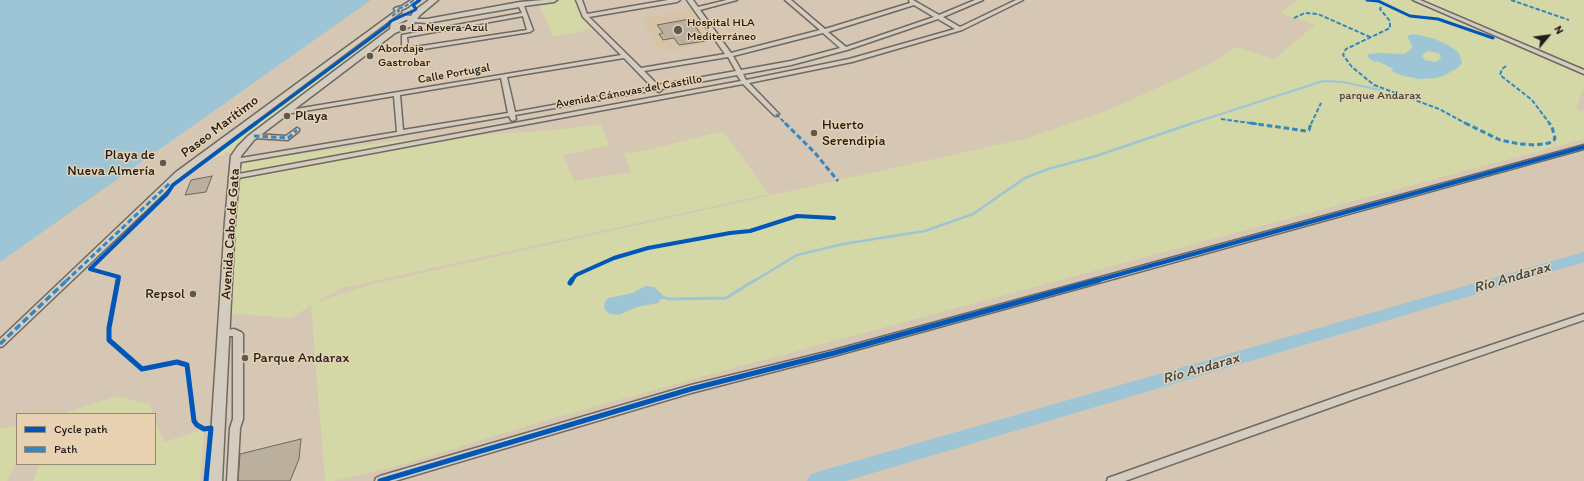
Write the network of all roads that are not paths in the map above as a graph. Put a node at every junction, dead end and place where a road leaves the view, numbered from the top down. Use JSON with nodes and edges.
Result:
{"nodes":[{"id":1,"x":414,"y":0,"type":"edge"},
{"id":2,"x":434,"y":0,"type":"edge"},
{"id":3,"x":554,"y":0,"type":"edge"},
{"id":4,"x":579,"y":0,"type":"edge"},
{"id":5,"x":677,"y":0,"type":"edge"},
{"id":6,"x":690,"y":0,"type":"edge"},
{"id":7,"x":734,"y":0,"type":"edge"},
{"id":8,"x":788,"y":0,"type":"edge"},
{"id":9,"x":908,"y":0,"type":"edge"},
{"id":10,"x":980,"y":0,"type":"edge"},
{"id":11,"x":1020,"y":0,"type":"edge"},
{"id":12,"x":1416,"y":0,"type":"edge"},
{"id":13,"x":914,"y":3,"type":"junction"},
{"id":14,"x":520,"y":4,"type":"junction"},
{"id":15,"x":696,"y":9,"type":"junction"},
{"id":16,"x":524,"y":14,"type":"junction"},
{"id":17,"x":585,"y":16,"type":"junction"},
{"id":18,"x":414,"y":17,"type":"junction"},
{"id":19,"x":939,"y":17,"type":"junction"},
{"id":20,"x":427,"y":21,"type":"junction"},
{"id":21,"x":400,"y":25,"type":"junction"},
{"id":22,"x":960,"y":29,"type":"junction"},
{"id":23,"x":824,"y":31,"type":"junction"},
{"id":24,"x":845,"y":49,"type":"junction"},
{"id":25,"x":729,"y":54,"type":"junction"},
{"id":26,"x":626,"y":56,"type":"junction"},
{"id":27,"x":640,"y":70,"type":"junction"},
{"id":28,"x":741,"y":72,"type":"junction"},
{"id":29,"x":1584,"y":72,"type":"edge"},
{"id":30,"x":504,"y":77,"type":"junction"},
{"id":31,"x":745,"y":83,"type":"junction"},
{"id":32,"x":657,"y":87,"type":"junction"},
{"id":33,"x":397,"y":95,"type":"junction"},
{"id":34,"x":664,"y":98,"type":"junction"},
{"id":35,"x":286,"y":112,"type":"junction"},
{"id":36,"x":512,"y":114,"type":"junction"},
{"id":37,"x":776,"y":114,"type":"dead end"},
{"id":38,"x":514,"y":124,"type":"junction"},
{"id":39,"x":297,"y":130,"type":"dead end"},
{"id":40,"x":400,"y":133,"type":"junction"},
{"id":41,"x":254,"y":136,"type":"junction"},
{"id":42,"x":1584,"y":147,"type":"edge"},
{"id":43,"x":235,"y":160,"type":"junction"},
{"id":44,"x":233,"y":177,"type":"junction"},
{"id":45,"x":1584,"y":317,"type":"edge"},
{"id":46,"x":224,"y":333,"type":"junction"},
{"id":47,"x":0,"y":344,"type":"edge"},
{"id":48,"x":216,"y":481,"type":"edge"},
{"id":49,"x":232,"y":481,"type":"edge"},
{"id":50,"x":380,"y":481,"type":"edge"},
{"id":51,"x":1112,"y":481,"type":"edge"}],
"edges":[{"from":1,"to":47,"type":"street","name":"Paseo Marítimo"},
{"from":2,"to":18,"type":"main road"},
{"from":3,"to":14,"type":"street"},
{"from":4,"to":17,"type":"street"},
{"from":5,"to":17,"type":"street"},
{"from":6,"to":15,"type":"street"},
{"from":7,"to":15,"type":"street"},
{"from":8,"to":23,"type":"street"},
{"from":9,"to":13,"type":"street"},
{"from":10,"to":19,"type":"street"},
{"from":11,"to":22,"type":"street","name":"Avenida Cánovas del Castillo"},
{"from":12,"to":29,"type":"street"},
{"from":13,"to":19,"type":"street"},
{"from":13,"to":23,"type":"street"},
{"from":14,"to":16,"type":"street"},
{"from":14,"to":20,"type":"street"},
{"from":15,"to":25,"type":"street"},
{"from":16,"to":16,"type":"street"},
{"from":17,"to":26,"type":"street"},
{"from":18,"to":20,"type":"street"},
{"from":18,"to":21,"type":"main road","name":"Avenida Cabo de Gata"},
{"from":19,"to":22,"type":"street"},
{"from":19,"to":24,"type":"street"},
{"from":20,"to":21,"type":"street"},
{"from":21,"to":35,"type":"main road","name":"Avenida Cabo de Gata"},
{"from":22,"to":31,"type":"street","name":"Avenida Cánovas del Castillo"},
{"from":23,"to":24,"type":"street"},
{"from":23,"to":25,"type":"street"},
{"from":24,"to":28,"type":"street"},
{"from":25,"to":27,"type":"street"},
{"from":25,"to":28,"type":"street"},
{"from":26,"to":27,"type":"street"},
{"from":26,"to":30,"type":"street","name":"Calle Portugal"},
{"from":27,"to":32,"type":"street"},
{"from":28,"to":31,"type":"street"},
{"from":28,"to":32,"type":"street"},
{"from":30,"to":33,"type":"street","name":"Calle Portugal"},
{"from":30,"to":36,"type":"street"},
{"from":31,"to":34,"type":"street","name":"Avenida Cánovas del Castillo"},
{"from":31,"to":37,"type":"street"},
{"from":32,"to":34,"type":"street"},
{"from":32,"to":36,"type":"street"},
{"from":33,"to":35,"type":"street","name":"Calle Portugal"},
{"from":33,"to":40,"type":"street"},
{"from":34,"to":38,"type":"street","name":"Avenida Cánovas del Castillo"},
{"from":35,"to":41,"type":"main road","name":"Avenida Cabo de Gata"},
{"from":36,"to":38,"type":"street"},
{"from":36,"to":40,"type":"street"},
{"from":38,"to":44,"type":"street","name":"Avenida Cánovas del Castillo"},
{"from":39,"to":41,"type":"street"},
{"from":40,"to":43,"type":"street"},
{"from":41,"to":43,"type":"main road","name":"Avenida Cabo de Gata"},
{"from":42,"to":50,"type":"street"},
{"from":43,"to":44,"type":"main road","name":"Avenida Cabo de Gata"},
{"from":44,"to":46,"type":"main road","name":"Avenida Cabo de Gata"},
{"from":45,"to":51,"type":"street"},
{"from":46,"to":48,"type":"main road","name":"Avenida Cabo de Gata"},
{"from":46,"to":49,"type":"street"}]}
